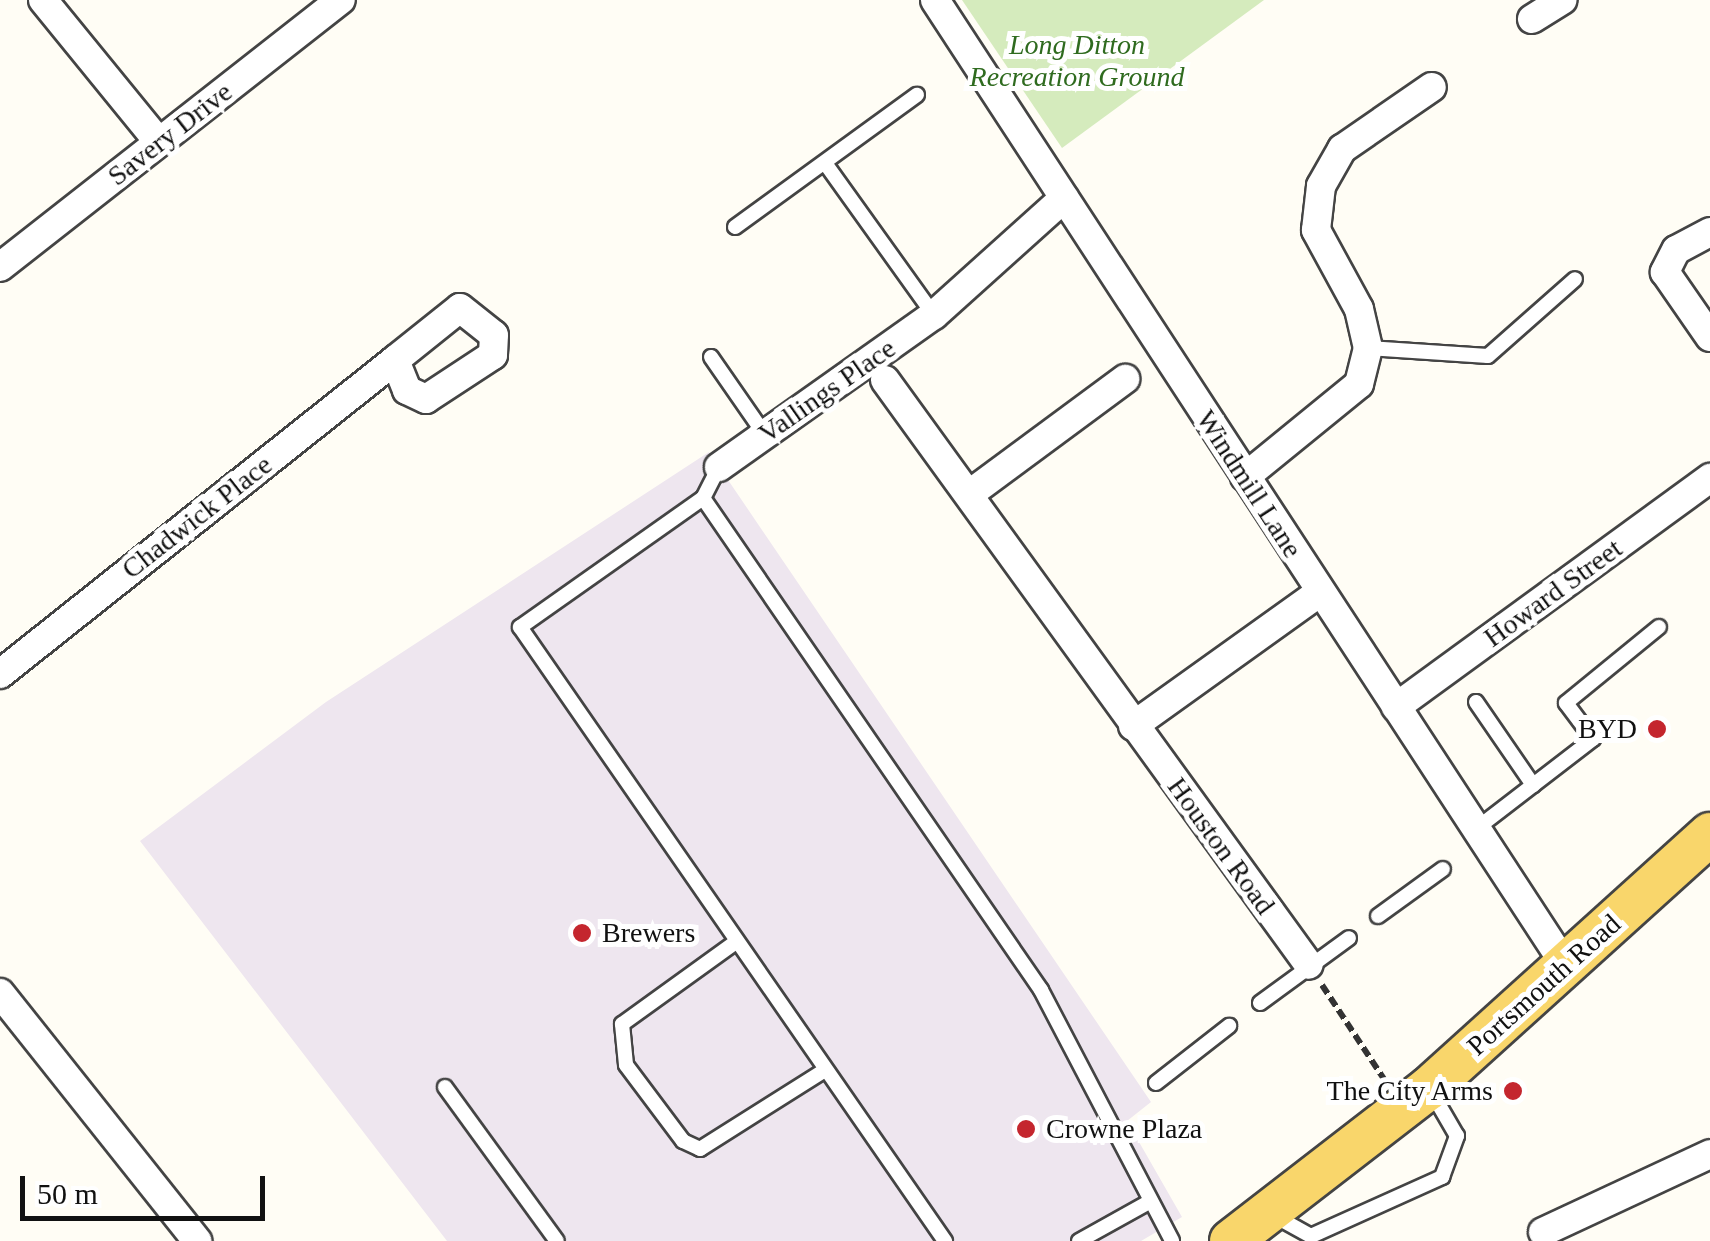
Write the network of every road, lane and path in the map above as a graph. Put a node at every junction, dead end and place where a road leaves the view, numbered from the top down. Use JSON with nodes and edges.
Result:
{"nodes":[{"id":1,"x":44,"y":0,"type":"edge"},
{"id":2,"x":341,"y":0,"type":"edge"},
{"id":3,"x":935,"y":0,"type":"edge"},
{"id":4,"x":1562,"y":0,"type":"edge"},
{"id":5,"x":1532,"y":19,"type":"dead end"},
{"id":6,"x":1432,"y":88,"type":"dead end"},
{"id":7,"x":917,"y":95,"type":"dead end"},
{"id":8,"x":159,"y":142,"type":"junction"},
{"id":9,"x":825,"y":163,"type":"junction"},
{"id":10,"x":1064,"y":198,"type":"junction"},
{"id":11,"x":735,"y":227,"type":"dead end"},
{"id":12,"x":1710,"y":232,"type":"edge"},
{"id":13,"x":0,"y":267,"type":"edge"},
{"id":14,"x":1575,"y":279,"type":"dead end"},
{"id":15,"x":934,"y":315,"type":"junction"},
{"id":16,"x":1710,"y":337,"type":"edge"},
{"id":17,"x":1368,"y":348,"type":"junction"},
{"id":18,"x":710,"y":357,"type":"dead end"},
{"id":19,"x":395,"y":360,"type":"dead end"},
{"id":20,"x":884,"y":380,"type":"dead end"},
{"id":21,"x":1125,"y":380,"type":"dead end"},
{"id":22,"x":764,"y":435,"type":"junction"},
{"id":23,"x":719,"y":467,"type":"joint"},
{"id":24,"x":1245,"y":477,"type":"junction"},
{"id":25,"x":1710,"y":478,"type":"edge"},
{"id":26,"x":971,"y":493,"type":"junction"},
{"id":27,"x":704,"y":498,"type":"junction"},
{"id":28,"x":1319,"y":593,"type":"junction"},
{"id":29,"x":1659,"y":627,"type":"dead end"},
{"id":30,"x":0,"y":674,"type":"edge"},
{"id":31,"x":1476,"y":702,"type":"dead end"},
{"id":32,"x":1396,"y":707,"type":"junction"},
{"id":33,"x":1134,"y":726,"type":"junction"},
{"id":34,"x":1534,"y":785,"type":"junction"},
{"id":35,"x":1475,"y":830,"type":"junction"},
{"id":36,"x":1710,"y":834,"type":"edge"},
{"id":37,"x":1443,"y":869,"type":"dead end"},
{"id":38,"x":1378,"y":916,"type":"dead end"},
{"id":39,"x":1349,"y":938,"type":"dead end"},
{"id":40,"x":733,"y":944,"type":"junction"},
{"id":41,"x":1309,"y":966,"type":"junction"},
{"id":42,"x":1566,"y":966,"type":"junction"},
{"id":43,"x":0,"y":993,"type":"edge"},
{"id":44,"x":1260,"y":1003,"type":"dead end"},
{"id":45,"x":1229,"y":1026,"type":"dead end"},
{"id":46,"x":822,"y":1072,"type":"junction"},
{"id":47,"x":1156,"y":1083,"type":"dead end"},
{"id":48,"x":446,"y":1087,"type":"dead end"},
{"id":49,"x":1416,"y":1099,"type":"junction"},
{"id":50,"x":1710,"y":1154,"type":"edge"},
{"id":51,"x":1151,"y":1201,"type":"junction"},
{"id":52,"x":1272,"y":1215,"type":"junction"},
{"id":53,"x":1543,"y":1232,"type":"dead end"},
{"id":54,"x":197,"y":1241,"type":"edge"},
{"id":55,"x":557,"y":1241,"type":"edge"},
{"id":56,"x":945,"y":1241,"type":"edge"},
{"id":57,"x":1079,"y":1241,"type":"edge"},
{"id":58,"x":1172,"y":1241,"type":"edge"},
{"id":59,"x":1231,"y":1241,"type":"edge"}],
"edges":[{"from":1,"to":8,"type":"street"},
{"from":2,"to":8,"type":"street","name":"Savery Drive"},
{"from":3,"to":10,"type":"street","name":"Windmill Lane"},
{"from":4,"to":5,"type":"street"},
{"from":6,"to":17,"type":"street"},
{"from":7,"to":9,"type":"lane"},
{"from":8,"to":13,"type":"street","name":"Savery Drive"},
{"from":9,"to":11,"type":"lane"},
{"from":9,"to":15,"type":"lane"},
{"from":10,"to":15,"type":"street","name":"Vallings Place"},
{"from":10,"to":24,"type":"street","name":"Windmill Lane"},
{"from":12,"to":16,"type":"street"},
{"from":14,"to":17,"type":"lane"},
{"from":15,"to":22,"type":"street","name":"Vallings Place"},
{"from":17,"to":24,"type":"street"},
{"from":18,"to":22,"type":"lane"},
{"from":19,"to":30,"type":"street","name":"Chadwick Place"},
{"from":20,"to":26,"type":"street","name":"Houston Road"},
{"from":21,"to":26,"type":"street"},
{"from":22,"to":23,"type":"street","name":"Vallings Place"},
{"from":23,"to":27,"type":"lane"},
{"from":24,"to":28,"type":"street","name":"Windmill Lane"},
{"from":25,"to":32,"type":"street","name":"Howard Street"},
{"from":26,"to":33,"type":"street","name":"Houston Road"},
{"from":27,"to":40,"type":"lane"},
{"from":27,"to":51,"type":"lane"},
{"from":28,"to":32,"type":"street","name":"Windmill Lane"},
{"from":28,"to":33,"type":"street"},
{"from":29,"to":34,"type":"lane"},
{"from":31,"to":34,"type":"lane"},
{"from":32,"to":35,"type":"street","name":"Windmill Lane"},
{"from":33,"to":41,"type":"street","name":"Houston Road"},
{"from":34,"to":35,"type":"lane"},
{"from":35,"to":42,"type":"street","name":"Windmill Lane"},
{"from":36,"to":42,"type":"main road","name":"Portsmouth Road"},
{"from":37,"to":38,"type":"lane"},
{"from":39,"to":41,"type":"lane"},
{"from":40,"to":46,"type":"lane"},
{"from":40,"to":46,"type":"lane"},
{"from":41,"to":44,"type":"lane"},
{"from":41,"to":49,"type":"path"},
{"from":42,"to":49,"type":"main road","name":"Portsmouth Road"},
{"from":43,"to":54,"type":"street"},
{"from":45,"to":47,"type":"lane"},
{"from":46,"to":56,"type":"lane"},
{"from":48,"to":55,"type":"lane"},
{"from":49,"to":52,"type":"main road","name":"Portsmouth Road"},
{"from":49,"to":52,"type":"lane"},
{"from":50,"to":53,"type":"street"},
{"from":51,"to":57,"type":"lane"},
{"from":51,"to":58,"type":"lane"},
{"from":52,"to":59,"type":"main road","name":"Portsmouth Road"}]}
